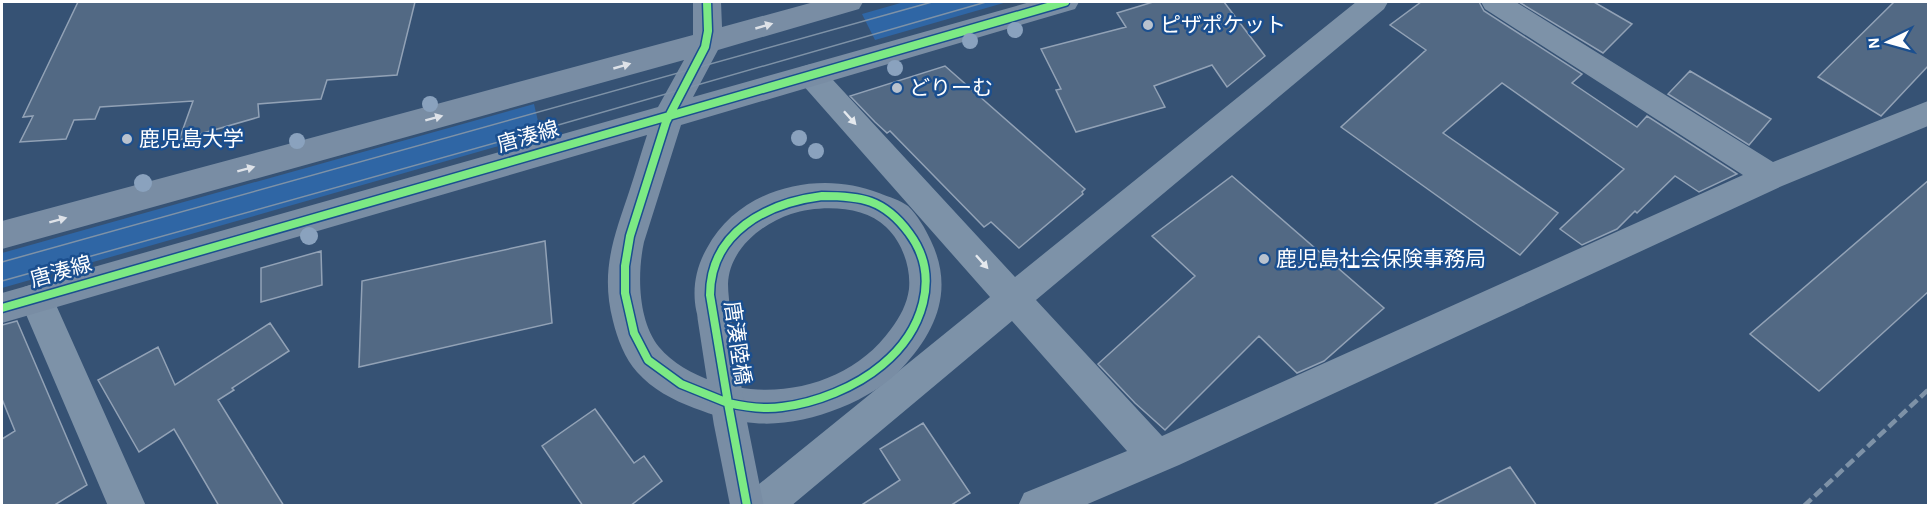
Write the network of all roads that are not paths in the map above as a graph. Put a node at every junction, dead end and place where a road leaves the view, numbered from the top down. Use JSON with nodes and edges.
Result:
{"nodes":[{"id":1,"x":707,"y":2,"type":"edge"},
{"id":2,"x":849,"y":2,"type":"edge"},
{"id":3,"x":1065,"y":2,"type":"edge"},
{"id":4,"x":1374,"y":2,"type":"edge"},
{"id":5,"x":1495,"y":2,"type":"edge"},
{"id":6,"x":707,"y":42,"type":"junction"},
{"id":7,"x":811,"y":75,"type":"junction"},
{"id":8,"x":1929,"y":112,"type":"edge"},
{"id":9,"x":669,"y":116,"type":"junction"},
{"id":10,"x":1771,"y":177,"type":"junction"},
{"id":11,"x":2,"y":235,"type":"edge"},
{"id":12,"x":1014,"y":297,"type":"junction"},
{"id":13,"x":36,"y":298,"type":"junction"},
{"id":14,"x":2,"y":308,"type":"edge"},
{"id":15,"x":1156,"y":456,"type":"junction"},
{"id":16,"x":127,"y":506,"type":"edge"},
{"id":17,"x":747,"y":506,"type":"edge"},
{"id":18,"x":760,"y":506,"type":"edge"},
{"id":19,"x":1037,"y":506,"type":"edge"}],
"edges":[{"from":1,"to":6,"type":"street"},
{"from":6,"to":2,"type":"street","name":"唐湊線","one_way":true},
{"from":3,"to":7,"type":"street","name":"唐湊線"},
{"from":4,"to":12,"type":"street"},
{"from":5,"to":10,"type":"street"},
{"from":6,"to":9,"type":"street","name":"唐湊陸橋"},
{"from":11,"to":6,"type":"street","name":"唐湊線","one_way":true},
{"from":7,"to":9,"type":"street","name":"唐湊線"},
{"from":7,"to":12,"type":"street","one_way":true},
{"from":8,"to":10,"type":"street"},
{"from":9,"to":13,"type":"street","name":"唐湊線"},
{"from":9,"to":17,"type":"street","name":"唐湊陸橋","bridge":true},
{"from":10,"to":15,"type":"street"},
{"from":12,"to":15,"type":"street"},
{"from":12,"to":18,"type":"street"},
{"from":13,"to":14,"type":"street","name":"唐湊線"},
{"from":13,"to":16,"type":"street"},
{"from":15,"to":19,"type":"street"}]}
